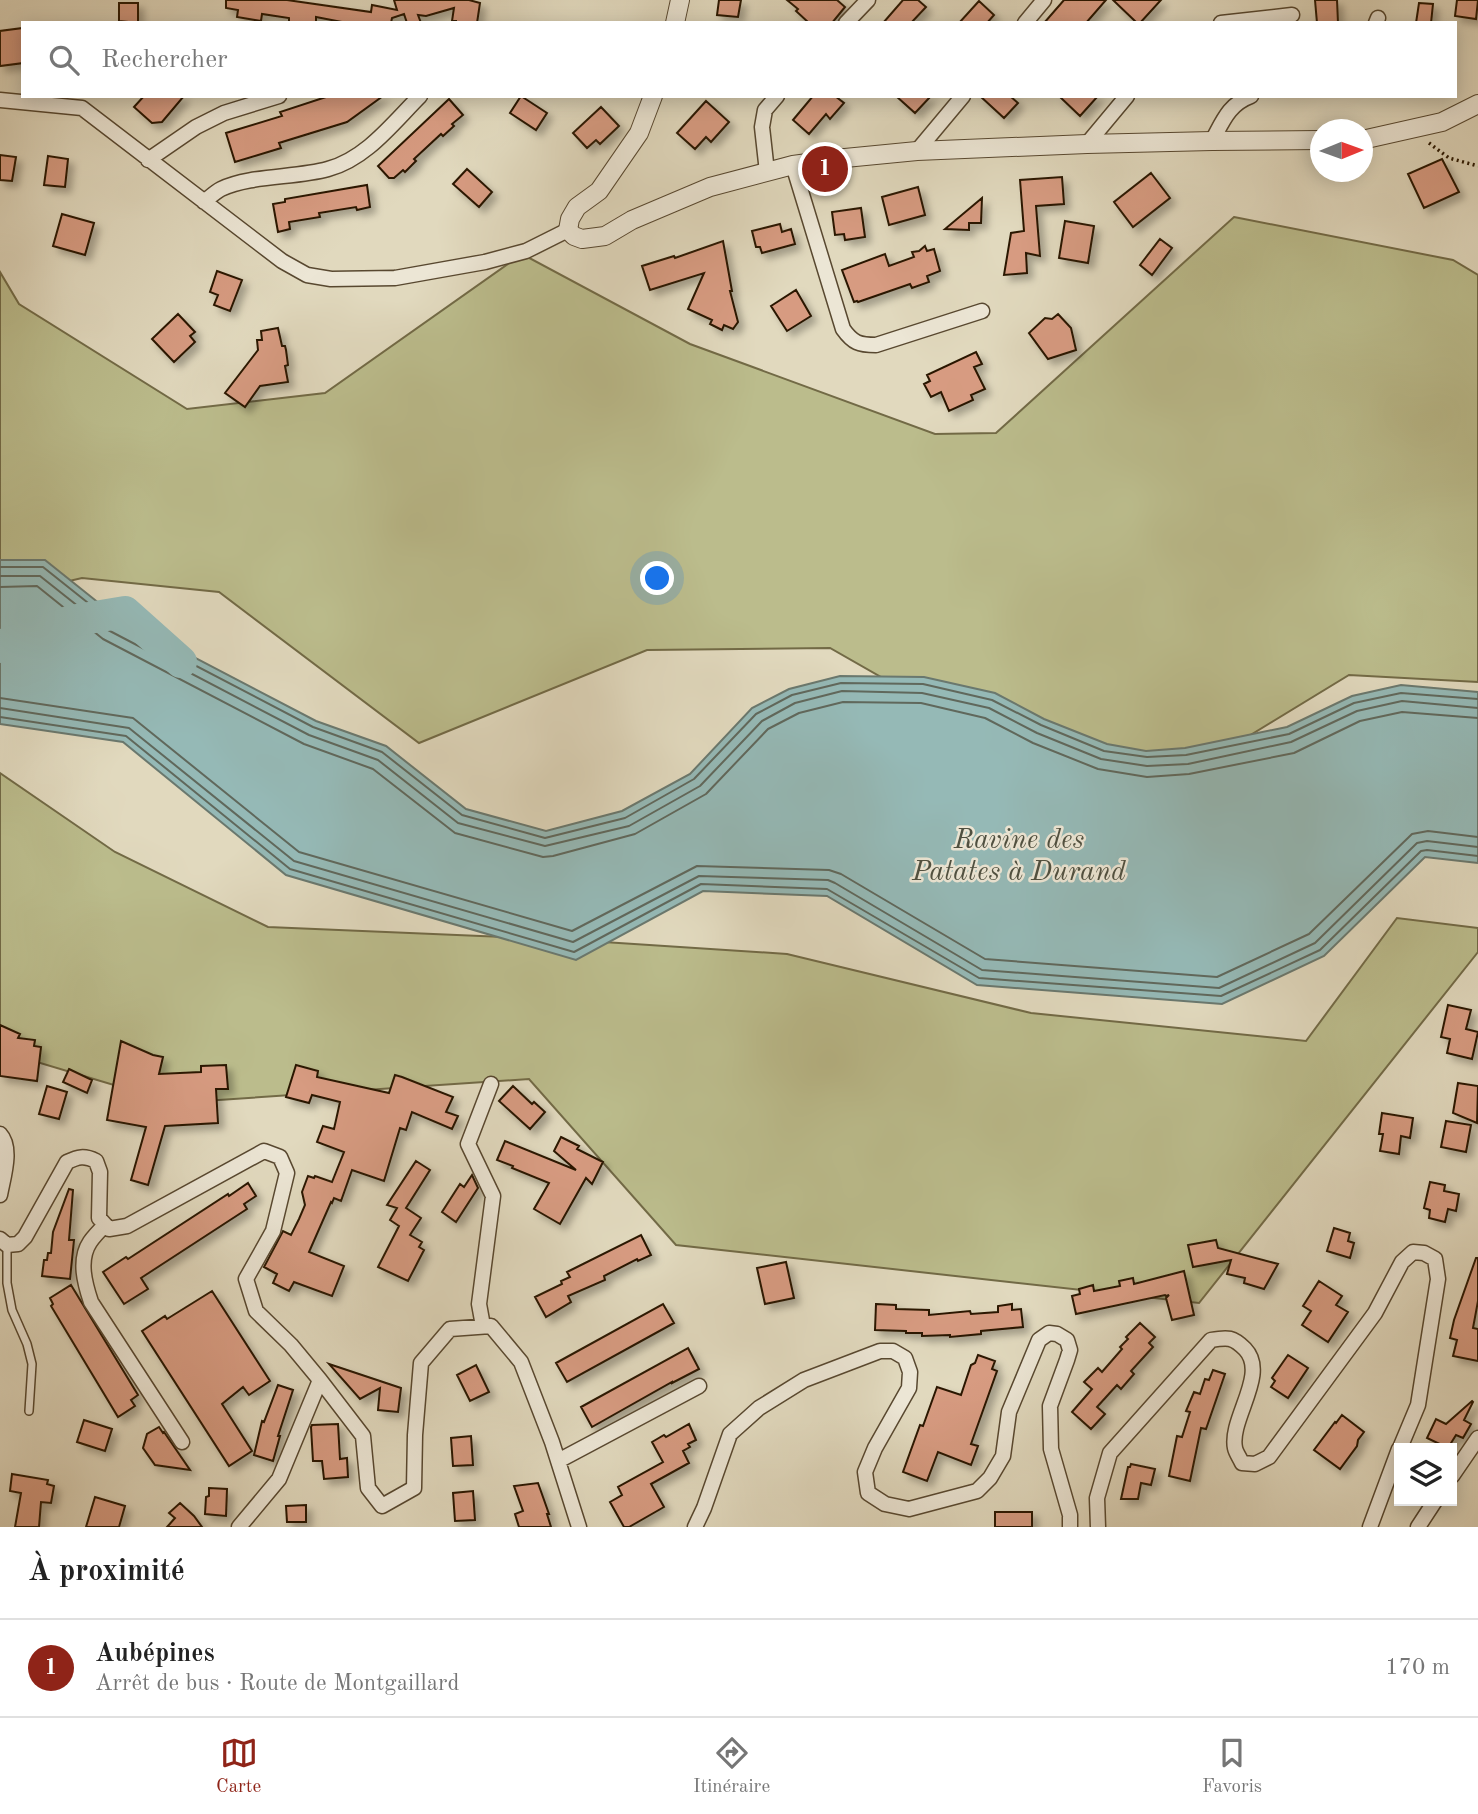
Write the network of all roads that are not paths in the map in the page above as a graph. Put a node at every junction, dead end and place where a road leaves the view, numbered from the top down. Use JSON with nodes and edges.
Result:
{"nodes":[{"id":1,"x":680,"y":0,"type":"edge"},
{"id":2,"x":868,"y":0,"type":"edge"},
{"id":3,"x":1044,"y":0,"type":"edge"},
{"id":4,"x":1292,"y":15,"type":"dead end"},
{"id":5,"x":675,"y":21,"type":"edge"},
{"id":6,"x":848,"y":21,"type":"edge"},
{"id":7,"x":1027,"y":21,"type":"edge"},
{"id":8,"x":1239,"y":21,"type":"edge"},
{"id":9,"x":272,"y":98,"type":"edge"},
{"id":10,"x":418,"y":98,"type":"edge"},
{"id":11,"x":652,"y":98,"type":"edge"},
{"id":12,"x":775,"y":98,"type":"edge"},
{"id":13,"x":961,"y":98,"type":"edge"},
{"id":14,"x":1125,"y":98,"type":"edge"},
{"id":15,"x":1246,"y":98,"type":"edge"},
{"id":16,"x":0,"y":100,"type":"edge"},
{"id":17,"x":1478,"y":104,"type":"edge"},
{"id":18,"x":1373,"y":138,"type":"edge"},
{"id":19,"x":1310,"y":140,"type":"edge"},
{"id":20,"x":1212,"y":141,"type":"junction"},
{"id":21,"x":1087,"y":144,"type":"junction"},
{"id":22,"x":917,"y":151,"type":"junction"},
{"id":23,"x":148,"y":160,"type":"junction"},
{"id":24,"x":793,"y":165,"type":"junction"},
{"id":25,"x":767,"y":172,"type":"junction"},
{"id":26,"x":204,"y":202,"type":"junction"},
{"id":27,"x":568,"y":230,"type":"junction"},
{"id":28,"x":982,"y":312,"type":"dead end"},
{"id":29,"x":491,"y":1084,"type":"dead end"},
{"id":30,"x":0,"y":1133,"type":"edge"},
{"id":31,"x":0,"y":1195,"type":"edge"},
{"id":32,"x":105,"y":1224,"type":"junction"},
{"id":33,"x":3,"y":1242,"type":"edge"},
{"id":34,"x":482,"y":1326,"type":"junction"},
{"id":35,"x":320,"y":1380,"type":"junction"},
{"id":36,"x":699,"y":1385,"type":"dead end"},
{"id":37,"x":29,"y":1410,"type":"dead end"},
{"id":38,"x":1478,"y":1438,"type":"edge"},
{"id":39,"x":181,"y":1442,"type":"dead end"},
{"id":40,"x":1402,"y":1443,"type":"edge"},
{"id":41,"x":558,"y":1461,"type":"junction"},
{"id":42,"x":1394,"y":1462,"type":"edge"},
{"id":43,"x":1457,"y":1469,"type":"edge"},
{"id":44,"x":1431,"y":1506,"type":"edge"},
{"id":45,"x":239,"y":1527,"type":"edge"},
{"id":46,"x":579,"y":1527,"type":"edge"},
{"id":47,"x":695,"y":1527,"type":"edge"},
{"id":48,"x":1070,"y":1527,"type":"edge"},
{"id":49,"x":1098,"y":1527,"type":"edge"},
{"id":50,"x":1370,"y":1527,"type":"edge"},
{"id":51,"x":1418,"y":1527,"type":"edge"}],
"edges":[{"from":1,"to":5,"type":"street"},
{"from":2,"to":6,"type":"street"},
{"from":3,"to":7,"type":"street"},
{"from":4,"to":8,"type":"street"},
{"from":9,"to":23,"type":"street"},
{"from":10,"to":26,"type":"street"},
{"from":11,"to":27,"type":"street"},
{"from":12,"to":25,"type":"street"},
{"from":13,"to":22,"type":"street"},
{"from":14,"to":21,"type":"street"},
{"from":15,"to":20,"type":"street"},
{"from":16,"to":23,"type":"street"},
{"from":17,"to":18,"type":"street"},
{"from":19,"to":20,"type":"street"},
{"from":20,"to":21,"type":"street"},
{"from":21,"to":22,"type":"street"},
{"from":22,"to":24,"type":"street"},
{"from":23,"to":26,"type":"street"},
{"from":24,"to":25,"type":"street"},
{"from":24,"to":28,"type":"street"},
{"from":25,"to":27,"type":"street"},
{"from":26,"to":27,"type":"street"},
{"from":29,"to":34,"type":"street"},
{"from":30,"to":31,"type":"street"},
{"from":32,"to":33,"type":"street"},
{"from":32,"to":35,"type":"street"},
{"from":32,"to":39,"type":"street"},
{"from":33,"to":37,"type":"lane"},
{"from":34,"to":35,"type":"street"},
{"from":34,"to":41,"type":"street"},
{"from":35,"to":45,"type":"street"},
{"from":36,"to":41,"type":"street"},
{"from":38,"to":43,"type":"street"},
{"from":40,"to":49,"type":"street"},
{"from":41,"to":46,"type":"street"},
{"from":42,"to":50,"type":"street"},
{"from":44,"to":51,"type":"street"},
{"from":47,"to":48,"type":"street"}]}
